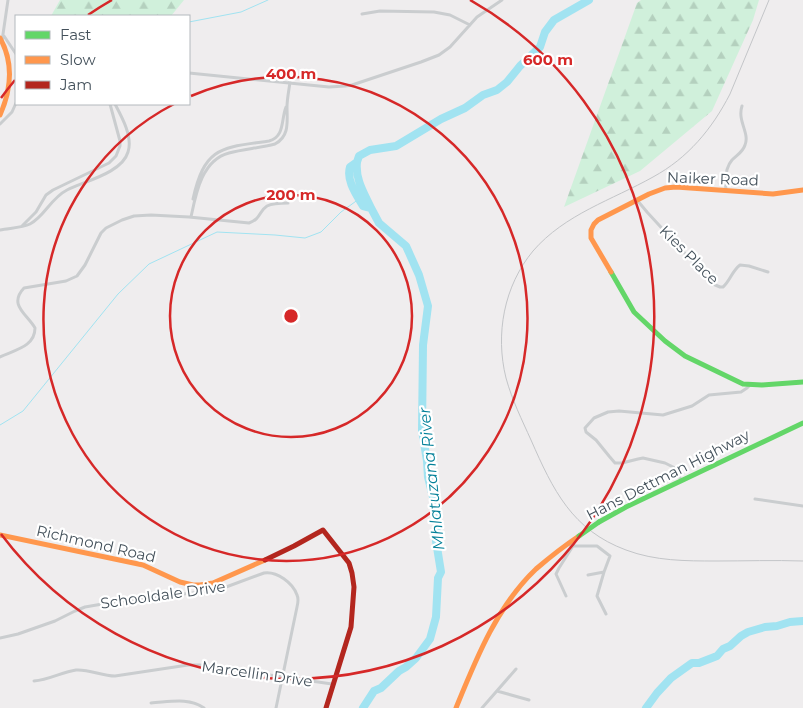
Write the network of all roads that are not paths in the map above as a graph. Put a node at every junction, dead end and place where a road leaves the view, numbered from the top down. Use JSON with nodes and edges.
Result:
{"nodes":[{"id":1,"x":8,"y":0,"type":"edge"},
{"id":2,"x":502,"y":0,"type":"edge"},
{"id":3,"x":362,"y":14,"type":"dead end"},
{"id":4,"x":470,"y":24,"type":"junction"},
{"id":5,"x":2,"y":38,"type":"edge"},
{"id":6,"x":15,"y":53,"type":"edge"},
{"id":7,"x":190,"y":73,"type":"edge"},
{"id":8,"x":290,"y":82,"type":"junction"},
{"id":9,"x":15,"y":105,"type":"edge"},
{"id":10,"x":110,"y":105,"type":"edge"},
{"id":11,"x":116,"y":105,"type":"edge"},
{"id":12,"x":742,"y":106,"type":"dead end"},
{"id":13,"x":0,"y":115,"type":"edge"},
{"id":14,"x":0,"y":124,"type":"edge"},
{"id":15,"x":726,"y":190,"type":"junction"},
{"id":16,"x":803,"y":190,"type":"edge"},
{"id":17,"x":637,"y":200,"type":"junction"},
{"id":18,"x":288,"y":203,"type":"dead end"},
{"id":19,"x":190,"y":217,"type":"junction"},
{"id":20,"x":21,"y":226,"type":"junction"},
{"id":21,"x":0,"y":230,"type":"edge"},
{"id":22,"x":768,"y":272,"type":"dead end"},
{"id":23,"x":0,"y":357,"type":"edge"},
{"id":24,"x":803,"y":382,"type":"edge"},
{"id":25,"x":750,"y":384,"type":"junction"},
{"id":26,"x":803,"y":423,"type":"edge"},
{"id":27,"x":681,"y":480,"type":"junction"},
{"id":28,"x":755,"y":499,"type":"dead end"},
{"id":29,"x":803,"y":506,"type":"edge"},
{"id":30,"x":0,"y":535,"type":"edge"},
{"id":31,"x":566,"y":544,"type":"junction"},
{"id":32,"x":573,"y":546,"type":"junction"},
{"id":33,"x":604,"y":572,"type":"junction"},
{"id":34,"x":588,"y":575,"type":"dead end"},
{"id":35,"x":566,"y":596,"type":"dead end"},
{"id":36,"x":606,"y":614,"type":"dead end"},
{"id":37,"x":0,"y":638,"type":"edge"},
{"id":38,"x":516,"y":669,"type":"dead end"},
{"id":39,"x":283,"y":677,"type":"junction"},
{"id":40,"x":34,"y":681,"type":"dead end"},
{"id":41,"x":332,"y":684,"type":"junction"},
{"id":42,"x":497,"y":691,"type":"junction"},
{"id":43,"x":529,"y":700,"type":"dead end"},
{"id":44,"x":151,"y":703,"type":"dead end"},
{"id":45,"x":204,"y":708,"type":"edge"},
{"id":46,"x":276,"y":708,"type":"edge"},
{"id":47,"x":326,"y":708,"type":"edge"},
{"id":48,"x":456,"y":708,"type":"edge"},
{"id":49,"x":482,"y":708,"type":"edge"}],
"edges":[{"from":1,"to":5,"type":"street"},
{"from":2,"to":4,"type":"street"},
{"from":3,"to":4,"type":"street"},
{"from":4,"to":8,"type":"street"},
{"from":5,"to":6,"type":"street"},
{"from":5,"to":13,"type":"street"},
{"from":7,"to":8,"type":"street"},
{"from":8,"to":19,"type":"street"},
{"from":9,"to":14,"type":"street"},
{"from":10,"to":20,"type":"street"},
{"from":11,"to":20,"type":"street"},
{"from":12,"to":15,"type":"street"},
{"from":15,"to":16,"type":"street","name":"Naiker Road"},
{"from":15,"to":17,"type":"street","name":"Naiker Road"},
{"from":17,"to":22,"type":"street","name":"Kies Place"},
{"from":17,"to":25,"type":"street","name":"Naiker Road"},
{"from":18,"to":19,"type":"street"},
{"from":19,"to":23,"type":"street"},
{"from":20,"to":21,"type":"street"},
{"from":24,"to":25,"type":"street","name":"Naiker Road"},
{"from":25,"to":27,"type":"street"},
{"from":26,"to":27,"type":"street","name":"Hans Dettman Highway"},
{"from":27,"to":31,"type":"street","name":"Hans Dettman Highway","bridge":true},
{"from":28,"to":29,"type":"street"},
{"from":30,"to":41,"type":"street","name":"Richmond Road"},
{"from":31,"to":32,"type":"street"},
{"from":31,"to":48,"type":"street","name":"Hans Dettman Highway"},
{"from":32,"to":33,"type":"street"},
{"from":32,"to":35,"type":"street"},
{"from":33,"to":34,"type":"street"},
{"from":33,"to":36,"type":"street"},
{"from":37,"to":39,"type":"street","name":"Schooldale Drive"},
{"from":38,"to":42,"type":"street"},
{"from":39,"to":40,"type":"street","name":"Marcellin Drive"},
{"from":39,"to":41,"type":"street","name":"Marcellin Drive"},
{"from":39,"to":46,"type":"street"},
{"from":41,"to":47,"type":"street"},
{"from":42,"to":43,"type":"street"},
{"from":42,"to":49,"type":"street"},
{"from":44,"to":45,"type":"street"}]}
